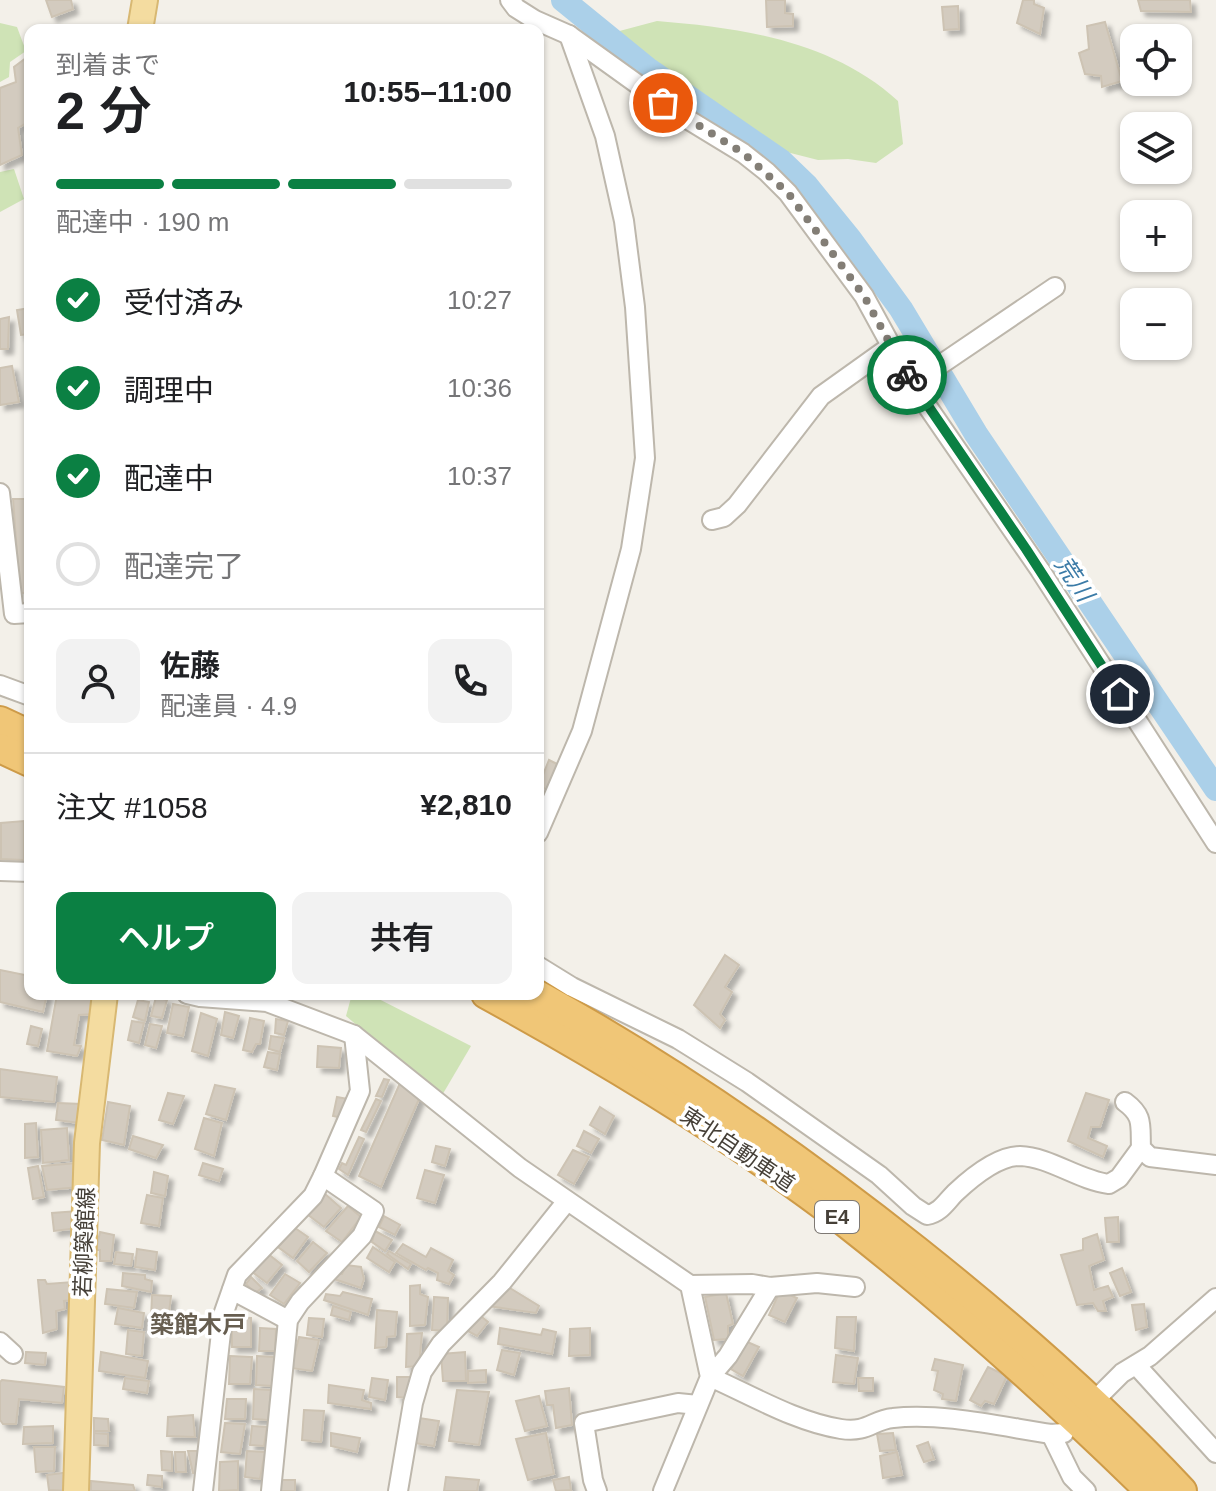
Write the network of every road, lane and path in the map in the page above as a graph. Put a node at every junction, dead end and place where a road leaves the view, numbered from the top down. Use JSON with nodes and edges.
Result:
{"nodes":[{"id":1,"x":145,"y":0,"type":"edge"},
{"id":2,"x":510,"y":0,"type":"edge"},
{"id":3,"x":141,"y":24,"type":"edge"},
{"id":4,"x":569,"y":35,"type":"junction"},
{"id":5,"x":1055,"y":287,"type":"dead end"},
{"id":6,"x":891,"y":346,"type":"junction"},
{"id":7,"x":916,"y":381,"type":"junction"},
{"id":8,"x":0,"y":493,"type":"edge"},
{"id":9,"x":712,"y":520,"type":"dead end"},
{"id":10,"x":24,"y":613,"type":"edge"},
{"id":11,"x":0,"y":685,"type":"edge"},
{"id":12,"x":24,"y":694,"type":"edge"},
{"id":13,"x":0,"y":721,"type":"edge"},
{"id":14,"x":24,"y":732,"type":"edge"},
{"id":15,"x":0,"y":748,"type":"edge"},
{"id":16,"x":24,"y":759,"type":"edge"},
{"id":17,"x":544,"y":818,"type":"edge"},
{"id":18,"x":1216,"y":843,"type":"edge"},
{"id":19,"x":0,"y":871,"type":"edge"},
{"id":20,"x":24,"y":872,"type":"edge"},
{"id":21,"x":544,"y":970,"type":"edge"},
{"id":22,"x":544,"y":999,"type":"edge"},
{"id":23,"x":104,"y":1000,"type":"edge"},
{"id":24,"x":247,"y":1000,"type":"edge"},
{"id":25,"x":496,"y":1000,"type":"edge"},
{"id":26,"x":354,"y":1035,"type":"junction"},
{"id":27,"x":1125,"y":1102,"type":"dead end"},
{"id":28,"x":1141,"y":1148,"type":"junction"},
{"id":29,"x":1216,"y":1165,"type":"edge"},
{"id":30,"x":323,"y":1176,"type":"junction"},
{"id":31,"x":567,"y":1201,"type":"junction"},
{"id":32,"x":690,"y":1285,"type":"junction"},
{"id":33,"x":770,"y":1287,"type":"junction"},
{"id":34,"x":855,"y":1287,"type":"dead end"},
{"id":35,"x":232,"y":1290,"type":"junction"},
{"id":36,"x":1216,"y":1298,"type":"edge"},
{"id":37,"x":288,"y":1320,"type":"junction"},
{"id":38,"x":1136,"y":1365,"type":"junction"},
{"id":39,"x":710,"y":1377,"type":"junction"},
{"id":40,"x":1099,"y":1396,"type":"dead end"},
{"id":41,"x":698,"y":1405,"type":"junction"},
{"id":42,"x":1216,"y":1453,"type":"edge"},
{"id":43,"x":76,"y":1491,"type":"edge"},
{"id":44,"x":203,"y":1491,"type":"edge"},
{"id":45,"x":271,"y":1491,"type":"edge"},
{"id":46,"x":398,"y":1491,"type":"edge"},
{"id":47,"x":597,"y":1491,"type":"edge"},
{"id":48,"x":663,"y":1491,"type":"edge"},
{"id":49,"x":1086,"y":1491,"type":"edge"},
{"id":50,"x":1150,"y":1491,"type":"edge"},
{"id":51,"x":1182,"y":1491,"type":"edge"}],
"edges":[{"from":1,"to":3,"type":"main road"},
{"from":2,"to":4,"type":"street"},
{"from":4,"to":6,"type":"street"},
{"from":4,"to":17,"type":"street"},
{"from":5,"to":7,"type":"street"},
{"from":6,"to":7,"type":"street"},
{"from":6,"to":9,"type":"street"},
{"from":7,"to":18,"type":"street"},
{"from":8,"to":10,"type":"street"},
{"from":11,"to":12,"type":"street"},
{"from":13,"to":14,"type":"highway"},
{"from":15,"to":16,"type":"highway"},
{"from":19,"to":20,"type":"street"},
{"from":21,"to":28,"type":"street"},
{"from":22,"to":51,"type":"highway","name":"東北自動車道","number":"E4"},
{"from":23,"to":43,"type":"main road","name":"若柳築館線"},
{"from":24,"to":26,"type":"street"},
{"from":25,"to":50,"type":"highway","name":"東北自動車道","number":"E4"},
{"from":26,"to":30,"type":"street"},
{"from":26,"to":31,"type":"street"},
{"from":27,"to":28,"type":"street"},
{"from":28,"to":29,"type":"street"},
{"from":30,"to":35,"type":"street"},
{"from":30,"to":37,"type":"street"},
{"from":31,"to":32,"type":"street"},
{"from":31,"to":46,"type":"street"},
{"from":32,"to":33,"type":"street"},
{"from":32,"to":39,"type":"street"},
{"from":33,"to":34,"type":"street"},
{"from":33,"to":39,"type":"street"},
{"from":35,"to":37,"type":"street"},
{"from":35,"to":44,"type":"street"},
{"from":36,"to":38,"type":"street"},
{"from":37,"to":45,"type":"street"},
{"from":38,"to":40,"type":"street"},
{"from":38,"to":42,"type":"street"},
{"from":39,"to":41,"type":"street"},
{"from":39,"to":49,"type":"street"},
{"from":41,"to":47,"type":"street"},
{"from":41,"to":48,"type":"street"}]}
